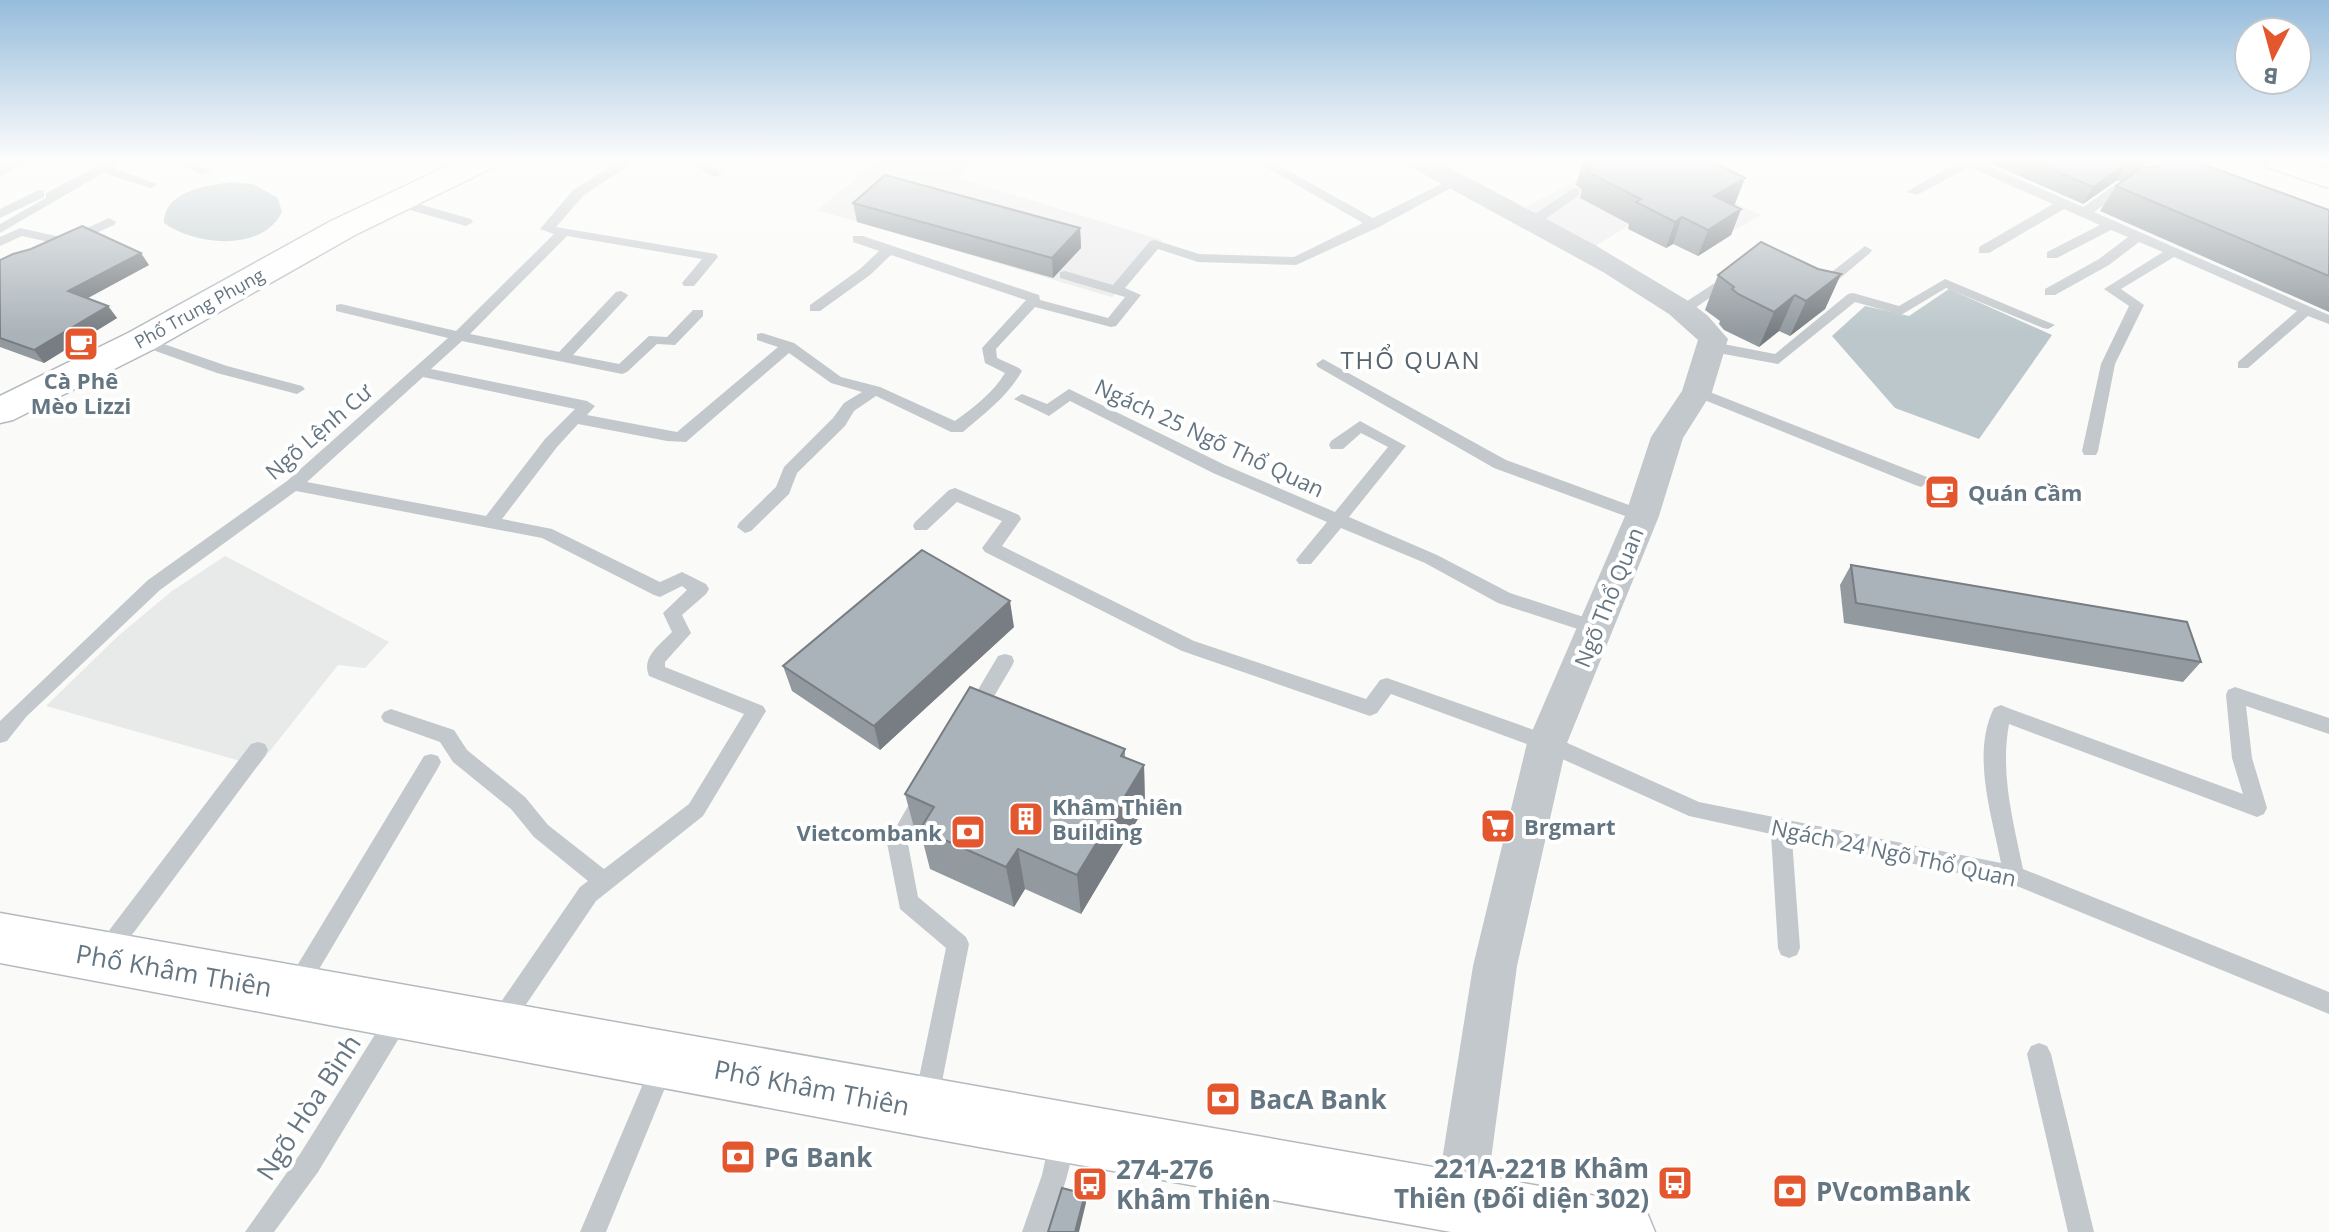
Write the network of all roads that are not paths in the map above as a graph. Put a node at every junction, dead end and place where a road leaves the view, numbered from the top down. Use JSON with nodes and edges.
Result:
{"nodes":[{"id":1,"x":26,"y":218,"type":"edge"},
{"id":2,"x":362,"y":218,"type":"edge"},
{"id":3,"x":454,"y":218,"type":"edge"},
{"id":4,"x":556,"y":218,"type":"edge"},
{"id":5,"x":1364,"y":218,"type":"edge"},
{"id":6,"x":1385,"y":218,"type":"edge"},
{"id":7,"x":1525,"y":218,"type":"edge"},
{"id":8,"x":1537,"y":218,"type":"edge"},
{"id":9,"x":2038,"y":218,"type":"edge"},
{"id":10,"x":2100,"y":218,"type":"edge"},
{"id":11,"x":109,"y":222,"type":"dead end"},
{"id":12,"x":466,"y":222,"type":"dead end"},
{"id":13,"x":1532,"y":222,"type":"junction"},
{"id":14,"x":1374,"y":224,"type":"junction"},
{"id":15,"x":2112,"y":224,"type":"junction"},
{"id":16,"x":564,"y":232,"type":"junction"},
{"id":17,"x":3,"y":235,"type":"edge"},
{"id":18,"x":2138,"y":236,"type":"junction"},
{"id":19,"x":858,"y":239,"type":"dead end"},
{"id":20,"x":721,"y":245,"type":"dead end"},
{"id":21,"x":889,"y":249,"type":"junction"},
{"id":22,"x":1865,"y":250,"type":"dead end"},
{"id":23,"x":1984,"y":250,"type":"dead end"},
{"id":24,"x":2173,"y":252,"type":"junction"},
{"id":25,"x":2052,"y":255,"type":"dead end"},
{"id":26,"x":711,"y":257,"type":"junction"},
{"id":27,"x":1744,"y":267,"type":"edge"},
{"id":28,"x":1065,"y":275,"type":"dead end"},
{"id":29,"x":689,"y":283,"type":"dead end"},
{"id":30,"x":1116,"y":290,"type":"junction"},
{"id":31,"x":2050,"y":292,"type":"dead end"},
{"id":32,"x":621,"y":295,"type":"dead end"},
{"id":33,"x":1809,"y":298,"type":"edge"},
{"id":34,"x":1032,"y":302,"type":"junction"},
{"id":35,"x":341,"y":308,"type":"dead end"},
{"id":36,"x":815,"y":308,"type":"dead end"},
{"id":37,"x":1683,"y":310,"type":"junction"},
{"id":38,"x":2307,"y":310,"type":"junction"},
{"id":39,"x":698,"y":313,"type":"dead end"},
{"id":40,"x":2329,"y":320,"type":"edge"},
{"id":41,"x":2048,"y":325,"type":"dead end"},
{"id":42,"x":460,"y":335,"type":"junction"},
{"id":43,"x":762,"y":337,"type":"dead end"},
{"id":44,"x":141,"y":341,"type":"junction"},
{"id":45,"x":789,"y":346,"type":"junction"},
{"id":46,"x":1713,"y":347,"type":"junction"},
{"id":47,"x":563,"y":357,"type":"junction"},
{"id":48,"x":1323,"y":364,"type":"dead end"},
{"id":49,"x":2243,"y":365,"type":"dead end"},
{"id":50,"x":419,"y":371,"type":"junction"},
{"id":51,"x":297,"y":389,"type":"dead end"},
{"id":52,"x":875,"y":390,"type":"junction"},
{"id":53,"x":1697,"y":392,"type":"junction"},
{"id":54,"x":1022,"y":399,"type":"dead end"},
{"id":55,"x":2,"y":409,"type":"edge"},
{"id":56,"x":577,"y":419,"type":"junction"},
{"id":57,"x":1337,"y":445,"type":"dead end"},
{"id":58,"x":2090,"y":451,"type":"dead end"},
{"id":59,"x":1921,"y":481,"type":"dead end"},
{"id":60,"x":293,"y":485,"type":"junction"},
{"id":61,"x":1642,"y":516,"type":"junction"},
{"id":62,"x":1339,"y":522,"type":"junction"},
{"id":63,"x":490,"y":523,"type":"junction"},
{"id":64,"x":921,"y":526,"type":"dead end"},
{"id":65,"x":745,"y":527,"type":"dead end"},
{"id":66,"x":1305,"y":560,"type":"dead end"},
{"id":67,"x":1596,"y":628,"type":"junction"},
{"id":68,"x":1005,"y":661,"type":"dead end"},
{"id":69,"x":391,"y":717,"type":"dead end"},
{"id":70,"x":2329,"y":726,"type":"edge"},
{"id":71,"x":0,"y":735,"type":"edge"},
{"id":72,"x":959,"y":739,"type":"edge"},
{"id":73,"x":1547,"y":743,"type":"junction"},
{"id":74,"x":258,"y":750,"type":"dead end"},
{"id":75,"x":431,"y":762,"type":"dead end"},
{"id":76,"x":935,"y":778,"type":"edge"},
{"id":77,"x":1781,"y":828,"type":"junction"},
{"id":78,"x":2014,"y":875,"type":"junction"},
{"id":79,"x":604,"y":881,"type":"junction"},
{"id":80,"x":0,"y":938,"type":"edge"},
{"id":81,"x":1789,"y":948,"type":"dead end"},
{"id":82,"x":101,"y":957,"type":"junction"},
{"id":83,"x":293,"y":991,"type":"junction"},
{"id":84,"x":2329,"y":1003,"type":"edge"},
{"id":85,"x":403,"y":1010,"type":"junction"},
{"id":86,"x":498,"y":1027,"type":"junction"},
{"id":87,"x":2039,"y":1054,"type":"dead end"},
{"id":88,"x":665,"y":1060,"type":"junction"},
{"id":89,"x":924,"y":1108,"type":"junction"},
{"id":90,"x":1062,"y":1132,"type":"junction"},
{"id":91,"x":1459,"y":1218,"type":"edge"},
{"id":92,"x":258,"y":1232,"type":"edge"},
{"id":93,"x":593,"y":1232,"type":"edge"},
{"id":94,"x":1035,"y":1232,"type":"edge"},
{"id":95,"x":1624,"y":1232,"type":"edge"},
{"id":96,"x":2081,"y":1232,"type":"edge"}],
"edges":[{"from":1,"to":17,"type":"lane"},
{"from":2,"to":44,"type":"main road","name":"Phố Trung Phụng"},
{"from":3,"to":12,"type":"lane"},
{"from":4,"to":16,"type":"lane"},
{"from":5,"to":14,"type":"lane"},
{"from":6,"to":14,"type":"lane"},
{"from":7,"to":13,"type":"street"},
{"from":8,"to":13,"type":"lane"},
{"from":9,"to":23,"type":"lane"},
{"from":10,"to":15,"type":"lane"},
{"from":11,"to":17,"type":"lane"},
{"from":13,"to":37,"type":"street"},
{"from":14,"to":30,"type":"lane"},
{"from":15,"to":18,"type":"lane"},
{"from":15,"to":25,"type":"lane"},
{"from":16,"to":26,"type":"lane"},
{"from":16,"to":42,"type":"lane","name":"Ngõ Lệnh Cư"},
{"from":18,"to":24,"type":"lane"},
{"from":18,"to":31,"type":"lane"},
{"from":19,"to":21,"type":"lane"},
{"from":20,"to":26,"type":"lane"},
{"from":21,"to":34,"type":"lane"},
{"from":21,"to":36,"type":"lane"},
{"from":22,"to":33,"type":"lane"},
{"from":24,"to":38,"type":"lane"},
{"from":24,"to":58,"type":"lane"},
{"from":26,"to":29,"type":"lane"},
{"from":27,"to":37,"type":"lane"},
{"from":28,"to":30,"type":"lane"},
{"from":30,"to":34,"type":"lane"},
{"from":32,"to":47,"type":"lane"},
{"from":34,"to":52,"type":"lane"},
{"from":35,"to":42,"type":"lane"},
{"from":37,"to":46,"type":"street"},
{"from":38,"to":40,"type":"lane"},
{"from":38,"to":49,"type":"lane"},
{"from":39,"to":47,"type":"lane"},
{"from":41,"to":46,"type":"lane"},
{"from":42,"to":47,"type":"lane"},
{"from":42,"to":50,"type":"lane","name":"Ngõ Lệnh Cư"},
{"from":43,"to":45,"type":"lane"},
{"from":44,"to":51,"type":"lane"},
{"from":44,"to":55,"type":"main road","name":"Phố Trung Phụng"},
{"from":45,"to":52,"type":"lane"},
{"from":45,"to":56,"type":"lane"},
{"from":46,"to":53,"type":"street","name":"Ngõ Thổ Quan"},
{"from":48,"to":61,"type":"lane"},
{"from":50,"to":56,"type":"lane"},
{"from":50,"to":60,"type":"lane","name":"Ngõ Lệnh Cư"},
{"from":52,"to":65,"type":"lane"},
{"from":53,"to":59,"type":"lane"},
{"from":53,"to":61,"type":"street","name":"Ngõ Thổ Quan"},
{"from":54,"to":62,"type":"lane","name":"Ngách 25 Ngõ Thổ Quan"},
{"from":56,"to":63,"type":"lane"},
{"from":57,"to":62,"type":"lane"},
{"from":60,"to":63,"type":"lane"},
{"from":60,"to":71,"type":"lane","name":"Ngõ Lệnh Cư"},
{"from":61,"to":67,"type":"street","name":"Ngõ Thổ Quan"},
{"from":62,"to":66,"type":"lane","name":"Ngách 25 Ngõ Thổ Quan"},
{"from":62,"to":67,"type":"lane","name":"Ngách 25 Ngõ Thổ Quan"},
{"from":63,"to":79,"type":"lane"},
{"from":64,"to":73,"type":"lane","name":"Ngách 24 Ngõ Thổ Quan"},
{"from":67,"to":73,"type":"street","name":"Ngõ Thổ Quan"},
{"from":68,"to":72,"type":"lane"},
{"from":69,"to":79,"type":"lane"},
{"from":70,"to":78,"type":"lane"},
{"from":73,"to":77,"type":"lane","name":"Ngách 24 Ngõ Thổ Quan"},
{"from":73,"to":91,"type":"street","name":"Ngõ Thổ Quan"},
{"from":74,"to":82,"type":"lane"},
{"from":75,"to":83,"type":"lane"},
{"from":76,"to":89,"type":"lane"},
{"from":77,"to":78,"type":"lane","name":"Ngách 24 Ngõ Thổ Quan"},
{"from":77,"to":81,"type":"lane"},
{"from":78,"to":84,"type":"lane","name":"Ngách 24 Ngõ Thổ Quan"},
{"from":79,"to":86,"type":"lane"},
{"from":80,"to":82,"type":"main road","name":"Phố Khâm Thiên"},
{"from":82,"to":83,"type":"main road","name":"Phố Khâm Thiên"},
{"from":83,"to":85,"type":"main road","name":"Phố Khâm Thiên"},
{"from":85,"to":86,"type":"main road","name":"Phố Khâm Thiên"},
{"from":85,"to":92,"type":"lane","name":"Ngõ Hòa Bình"},
{"from":86,"to":88,"type":"main road","name":"Phố Khâm Thiên"},
{"from":87,"to":96,"type":"lane"},
{"from":88,"to":89,"type":"main road","name":"Phố Khâm Thiên"},
{"from":88,"to":93,"type":"lane"},
{"from":89,"to":90,"type":"main road","name":"Phố Khâm Thiên"},
{"from":90,"to":91,"type":"main road","name":"Phố Khâm Thiên"},
{"from":90,"to":94,"type":"lane"},
{"from":91,"to":95,"type":"main road","name":"Phố Khâm Thiên"}]}
